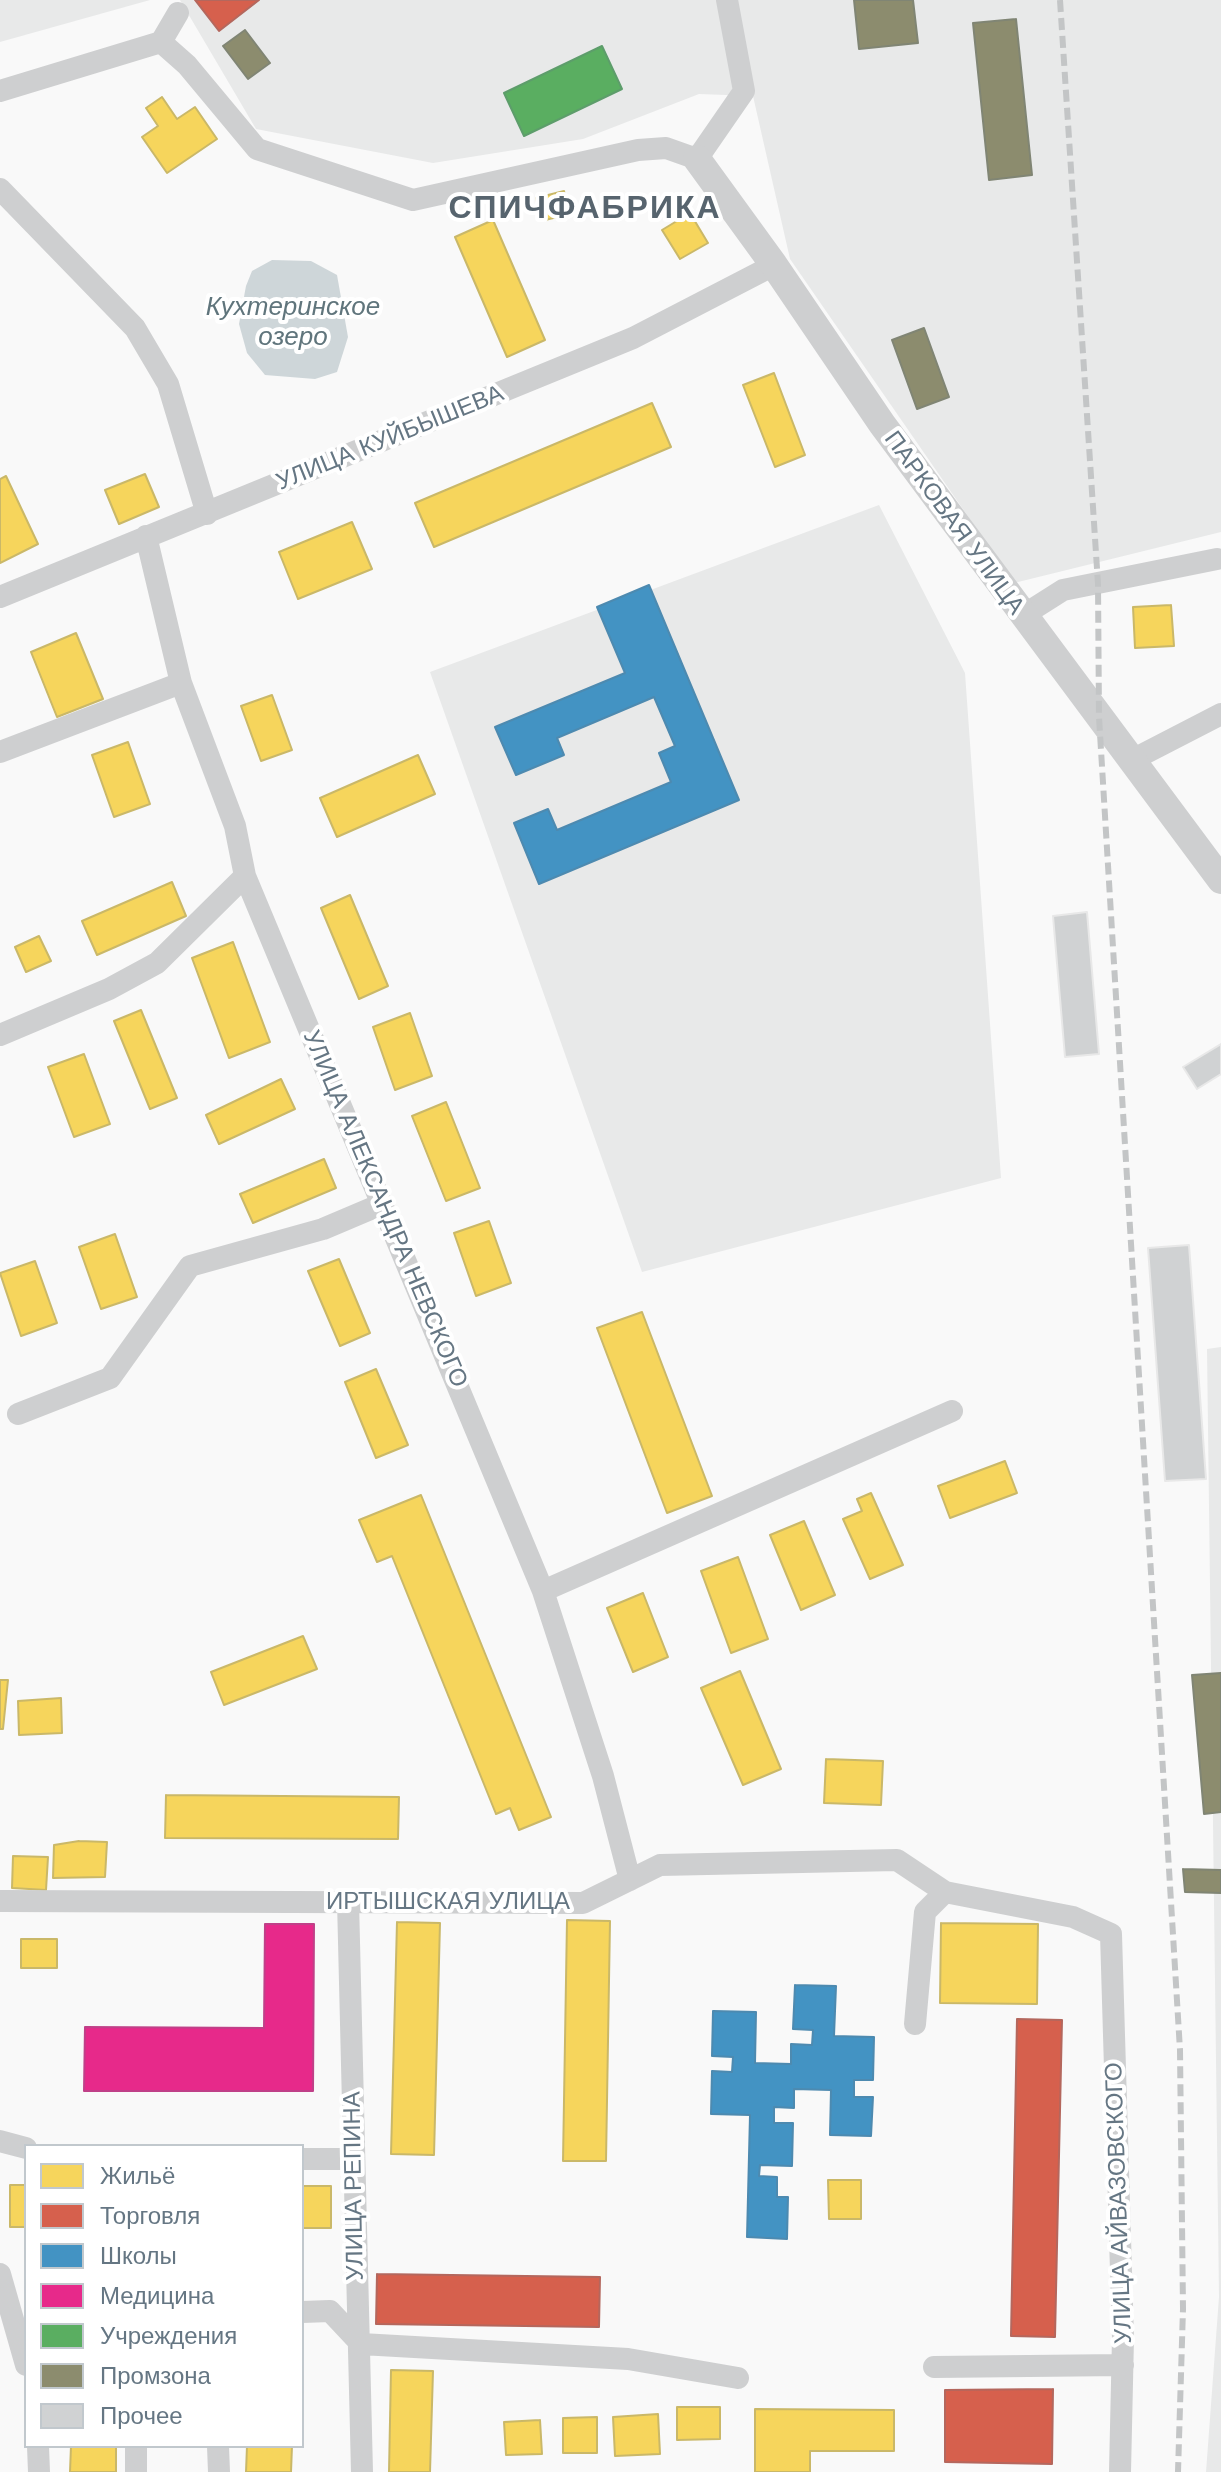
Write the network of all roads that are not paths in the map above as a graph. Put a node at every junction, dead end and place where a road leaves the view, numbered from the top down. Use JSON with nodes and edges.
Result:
{"nodes":[{"id":1,"x":727,"y":0,"type":"edge"},
{"id":2,"x":178,"y":13,"type":"dead end"},
{"id":3,"x":161,"y":42,"type":"junction"},
{"id":4,"x":0,"y":91,"type":"edge"},
{"id":5,"x":697,"y":159,"type":"junction"},
{"id":6,"x":0,"y":189,"type":"edge"},
{"id":7,"x":774,"y":265,"type":"junction"},
{"id":8,"x":207,"y":514,"type":"junction"},
{"id":9,"x":146,"y":536,"type":"junction"},
{"id":10,"x":1217,"y":559,"type":"dead end"},
{"id":11,"x":0,"y":597,"type":"edge"},
{"id":12,"x":1022,"y":616,"type":"junction"},
{"id":13,"x":181,"y":683,"type":"junction"},
{"id":14,"x":1221,"y":714,"type":"edge"},
{"id":15,"x":0,"y":752,"type":"edge"},
{"id":16,"x":1132,"y":760,"type":"junction"},
{"id":17,"x":245,"y":876,"type":"junction"},
{"id":18,"x":1221,"y":880,"type":"edge"},
{"id":19,"x":0,"y":1035,"type":"edge"},
{"id":20,"x":382,"y":1204,"type":"junction"},
{"id":21,"x":952,"y":1411,"type":"dead end"},
{"id":22,"x":18,"y":1414,"type":"dead end"},
{"id":23,"x":543,"y":1591,"type":"junction"},
{"id":24,"x":630,"y":1880,"type":"junction"},
{"id":25,"x":945,"y":1892,"type":"junction"},
{"id":26,"x":0,"y":1901,"type":"edge"},
{"id":27,"x":348,"y":1901,"type":"junction"},
{"id":28,"x":1111,"y":1934,"type":"joint"},
{"id":29,"x":915,"y":2024,"type":"dead end"},
{"id":30,"x":0,"y":2141,"type":"edge"},
{"id":31,"x":24,"y":2147,"type":"edge"},
{"id":32,"x":0,"y":2159,"type":"edge"},
{"id":33,"x":304,"y":2159,"type":"edge"},
{"id":34,"x":354,"y":2159,"type":"junction"},
{"id":35,"x":0,"y":2274,"type":"edge"},
{"id":36,"x":304,"y":2312,"type":"edge"},
{"id":37,"x":361,"y":2344,"type":"junction"},
{"id":38,"x":24,"y":2358,"type":"edge"},
{"id":39,"x":1123,"y":2365,"type":"junction"},
{"id":40,"x":934,"y":2367,"type":"dead end"},
{"id":41,"x":738,"y":2378,"type":"dead end"},
{"id":42,"x":38,"y":2448,"type":"edge"},
{"id":43,"x":136,"y":2448,"type":"edge"},
{"id":44,"x":218,"y":2448,"type":"edge"},
{"id":45,"x":39,"y":2472,"type":"edge"},
{"id":46,"x":136,"y":2472,"type":"edge"},
{"id":47,"x":219,"y":2472,"type":"edge"},
{"id":48,"x":362,"y":2472,"type":"edge"},
{"id":49,"x":1120,"y":2472,"type":"edge"}],
"edges":[{"from":1,"to":5,"type":"street"},
{"from":2,"to":3,"type":"street"},
{"from":3,"to":4,"type":"street"},
{"from":3,"to":5,"type":"street"},
{"from":5,"to":7,"type":"street","name":"ПАРКОВАЯ УЛИЦА"},
{"from":6,"to":8,"type":"street"},
{"from":7,"to":8,"type":"street","name":"УЛИЦА КУЙБЫШЕВА"},
{"from":7,"to":12,"type":"street","name":"ПАРКОВАЯ УЛИЦА"},
{"from":8,"to":9,"type":"street","name":"УЛИЦА КУЙБЫШЕВА"},
{"from":9,"to":11,"type":"street","name":"УЛИЦА КУЙБЫШЕВА"},
{"from":9,"to":13,"type":"street","name":"УЛИЦА АЛЕКСАНДРА НЕВСКОГО"},
{"from":10,"to":12,"type":"street"},
{"from":12,"to":16,"type":"street","name":"ПАРКОВАЯ УЛИЦА"},
{"from":13,"to":15,"type":"street"},
{"from":13,"to":17,"type":"street","name":"УЛИЦА АЛЕКСАНДРА НЕВСКОГО"},
{"from":14,"to":16,"type":"street"},
{"from":16,"to":18,"type":"street","name":"ПАРКОВАЯ УЛИЦА"},
{"from":17,"to":19,"type":"street"},
{"from":17,"to":20,"type":"street","name":"УЛИЦА АЛЕКСАНДРА НЕВСКОГО"},
{"from":20,"to":22,"type":"street"},
{"from":20,"to":23,"type":"street","name":"УЛИЦА АЛЕКСАНДРА НЕВСКОГО"},
{"from":21,"to":23,"type":"street"},
{"from":23,"to":24,"type":"street","name":"УЛИЦА АЛЕКСАНДРА НЕВСКОГО"},
{"from":24,"to":25,"type":"street","name":"ИРТЫШСКАЯ УЛИЦА"},
{"from":24,"to":27,"type":"street","name":"ИРТЫШСКАЯ УЛИЦА"},
{"from":25,"to":28,"type":"street","name":"ИРТЫШСКАЯ УЛИЦА"},
{"from":25,"to":29,"type":"street"},
{"from":26,"to":27,"type":"street","name":"ИРТЫШСКАЯ УЛИЦА"},
{"from":27,"to":34,"type":"street","name":"УЛИЦА РЕПИНА"},
{"from":28,"to":39,"type":"street","name":"УЛИЦА АЙВАЗОВСКОГО"},
{"from":30,"to":31,"type":"street"},
{"from":30,"to":32,"type":"street"},
{"from":33,"to":34,"type":"street"},
{"from":34,"to":37,"type":"street","name":"УЛИЦА РЕПИНА"},
{"from":35,"to":38,"type":"street"},
{"from":36,"to":37,"type":"street"},
{"from":37,"to":41,"type":"street"},
{"from":37,"to":48,"type":"street","name":"УЛИЦА РЕПИНА"},
{"from":39,"to":40,"type":"street"},
{"from":39,"to":49,"type":"street","name":"УЛИЦА АЙВАЗОВСКОГО"},
{"from":42,"to":45,"type":"street"},
{"from":43,"to":46,"type":"street"},
{"from":44,"to":47,"type":"street"}]}
